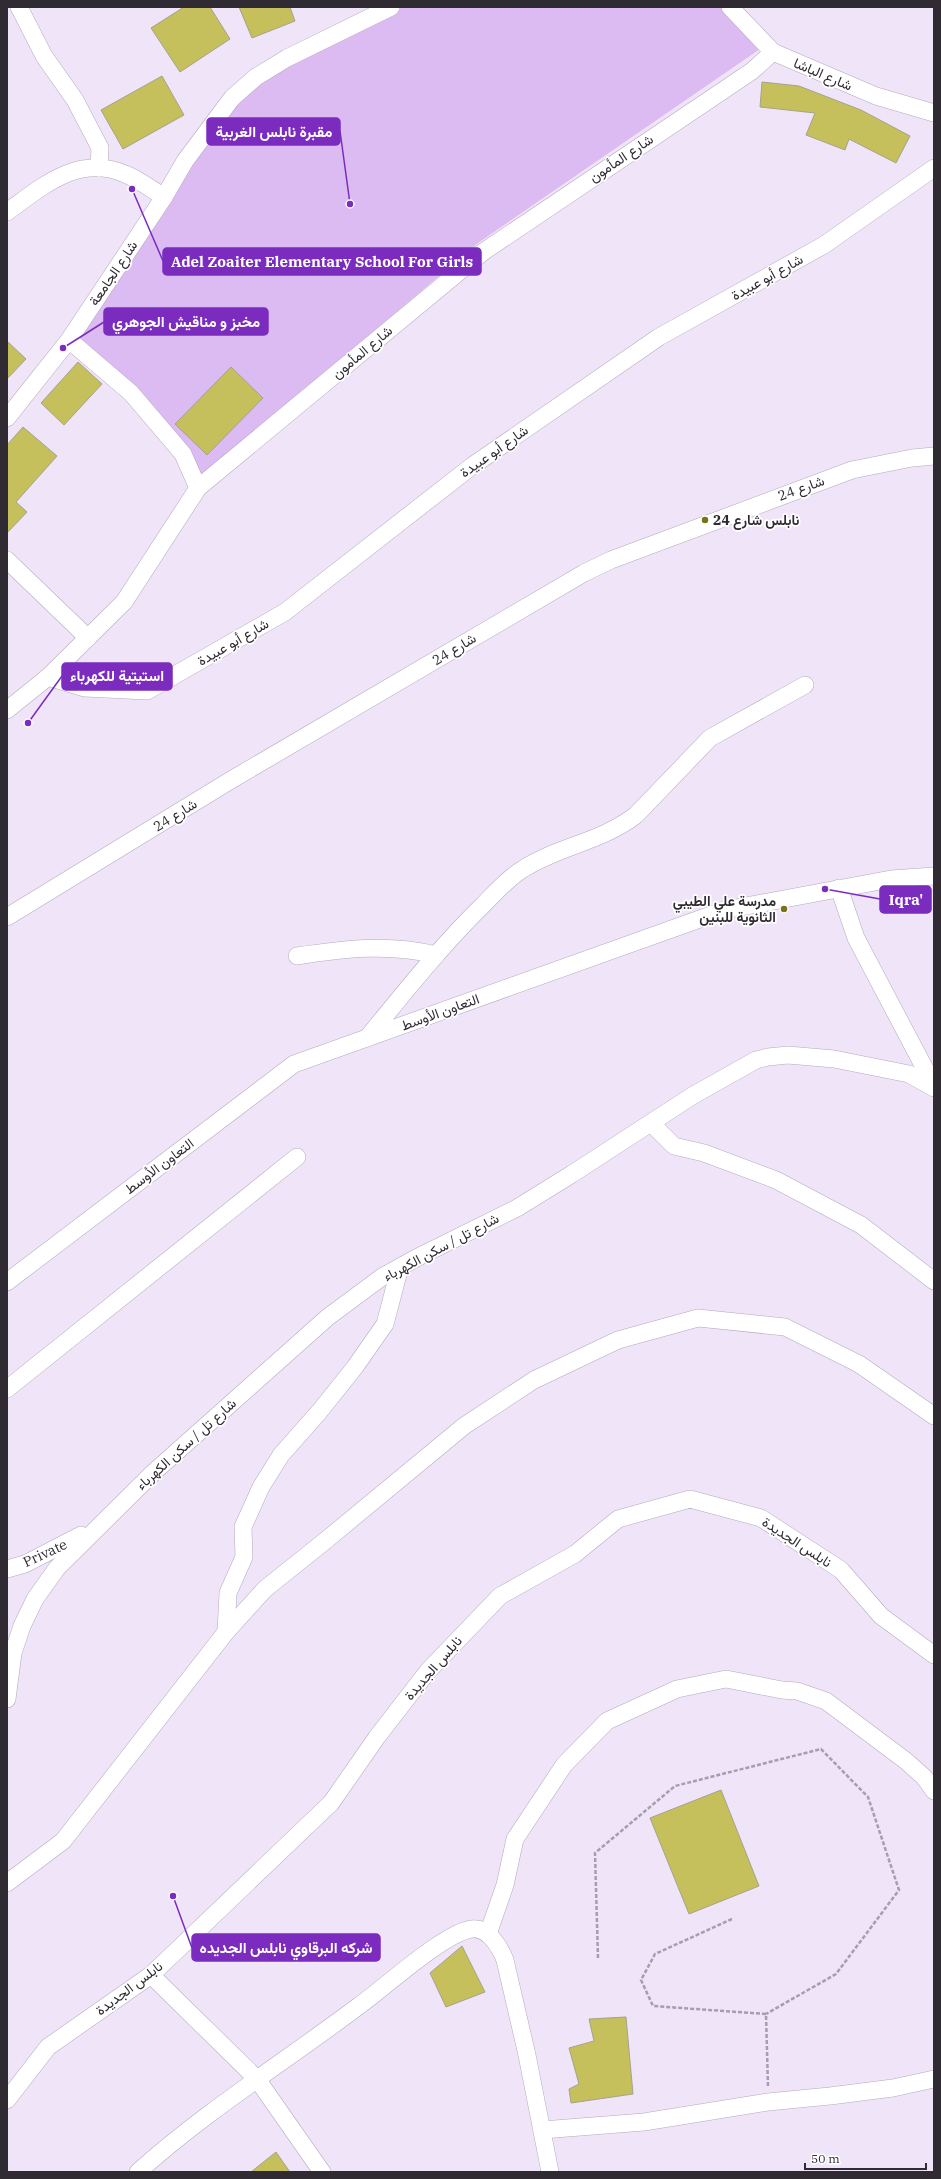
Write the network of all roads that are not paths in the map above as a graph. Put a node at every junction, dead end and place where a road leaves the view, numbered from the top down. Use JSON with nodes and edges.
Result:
{"nodes":[{"id":1,"x":19,"y":7,"type":"edge"},
{"id":2,"x":391,"y":7,"type":"edge"},
{"id":3,"x":730,"y":7,"type":"edge"},
{"id":4,"x":773,"y":52,"type":"junction"},
{"id":5,"x":934,"y":113,"type":"edge"},
{"id":6,"x":99,"y":168,"type":"junction"},
{"id":7,"x":934,"y":168,"type":"edge"},
{"id":8,"x":164,"y":197,"type":"junction"},
{"id":9,"x":7,"y":212,"type":"edge"},
{"id":10,"x":69,"y":340,"type":"junction"},
{"id":11,"x":7,"y":418,"type":"edge"},
{"id":12,"x":934,"y":456,"type":"edge"},
{"id":13,"x":198,"y":488,"type":"junction"},
{"id":14,"x":7,"y":560,"type":"edge"},
{"id":15,"x":88,"y":638,"type":"junction"},
{"id":16,"x":48,"y":677,"type":"junction"},
{"id":17,"x":805,"y":685,"type":"dead end"},
{"id":18,"x":7,"y":710,"type":"edge"},
{"id":19,"x":934,"y":876,"type":"edge"},
{"id":20,"x":838,"y":888,"type":"junction"},
{"id":21,"x":7,"y":917,"type":"edge"},
{"id":22,"x":436,"y":955,"type":"junction"},
{"id":23,"x":296,"y":956,"type":"dead end"},
{"id":24,"x":366,"y":1038,"type":"junction"},
{"id":25,"x":934,"y":1087,"type":"edge"},
{"id":26,"x":652,"y":1124,"type":"junction"},
{"id":27,"x":297,"y":1157,"type":"dead end"},
{"id":28,"x":400,"y":1267,"type":"junction"},
{"id":29,"x":934,"y":1281,"type":"edge"},
{"id":30,"x":7,"y":1282,"type":"edge"},
{"id":31,"x":7,"y":1389,"type":"edge"},
{"id":32,"x":934,"y":1416,"type":"edge"},
{"id":33,"x":81,"y":1535,"type":"dead end"},
{"id":34,"x":7,"y":1568,"type":"edge"},
{"id":35,"x":226,"y":1632,"type":"junction"},
{"id":36,"x":934,"y":1656,"type":"edge"},
{"id":37,"x":7,"y":1699,"type":"edge"},
{"id":38,"x":934,"y":1791,"type":"edge"},
{"id":39,"x":7,"y":1883,"type":"edge"},
{"id":40,"x":488,"y":1934,"type":"junction"},
{"id":41,"x":151,"y":1975,"type":"junction"},
{"id":42,"x":257,"y":2079,"type":"junction"},
{"id":43,"x":934,"y":2079,"type":"edge"},
{"id":44,"x":7,"y":2100,"type":"edge"},
{"id":45,"x":542,"y":2130,"type":"junction"},
{"id":46,"x":138,"y":2172,"type":"edge"},
{"id":47,"x":322,"y":2172,"type":"edge"},
{"id":48,"x":550,"y":2172,"type":"edge"}],
"edges":[{"from":1,"to":6,"type":"street"},
{"from":2,"to":8,"type":"street","name":"شارع الجامعة"},
{"from":3,"to":4,"type":"street","name":"شارع الباشا"},
{"from":4,"to":5,"type":"street","name":"شارع الباشا"},
{"from":4,"to":13,"type":"street","name":"شارع المأمون"},
{"from":6,"to":8,"type":"street"},
{"from":6,"to":9,"type":"street"},
{"from":7,"to":16,"type":"street","name":"شارع أبو عبيدة"},
{"from":8,"to":10,"type":"street","name":"شارع الجامعة"},
{"from":10,"to":11,"type":"street","name":"شارع الجامعة"},
{"from":10,"to":13,"type":"street"},
{"from":12,"to":21,"type":"street","name":"شارع 24"},
{"from":13,"to":15,"type":"street","name":"شارع المأمون"},
{"from":14,"to":15,"type":"street"},
{"from":15,"to":16,"type":"street","name":"شارع المأمون"},
{"from":16,"to":18,"type":"street","name":"شارع المأمون"},
{"from":17,"to":22,"type":"street"},
{"from":19,"to":20,"type":"street","name":"التعاون الأوسط"},
{"from":20,"to":24,"type":"street","name":"التعاون الأوسط"},
{"from":20,"to":25,"type":"street"},
{"from":22,"to":23,"type":"street"},
{"from":22,"to":24,"type":"street"},
{"from":24,"to":30,"type":"street","name":"التعاون الأوسط"},
{"from":25,"to":26,"type":"street","name":"شارع تل / سكن الكهرباء"},
{"from":26,"to":28,"type":"street","name":"شارع تل / سكن الكهرباء"},
{"from":26,"to":29,"type":"street"},
{"from":27,"to":31,"type":"street"},
{"from":28,"to":35,"type":"street"},
{"from":28,"to":37,"type":"street","name":"شارع تل / سكن الكهرباء"},
{"from":32,"to":35,"type":"street"},
{"from":33,"to":34,"type":"street","name":"Private"},
{"from":35,"to":39,"type":"street"},
{"from":36,"to":41,"type":"street","name":"نابلس الجديدة"},
{"from":38,"to":40,"type":"street"},
{"from":40,"to":42,"type":"street"},
{"from":40,"to":45,"type":"street"},
{"from":41,"to":42,"type":"street"},
{"from":41,"to":44,"type":"street","name":"نابلس الجديدة"},
{"from":42,"to":46,"type":"street"},
{"from":42,"to":47,"type":"street"},
{"from":43,"to":45,"type":"street"},
{"from":45,"to":48,"type":"street"}]}
